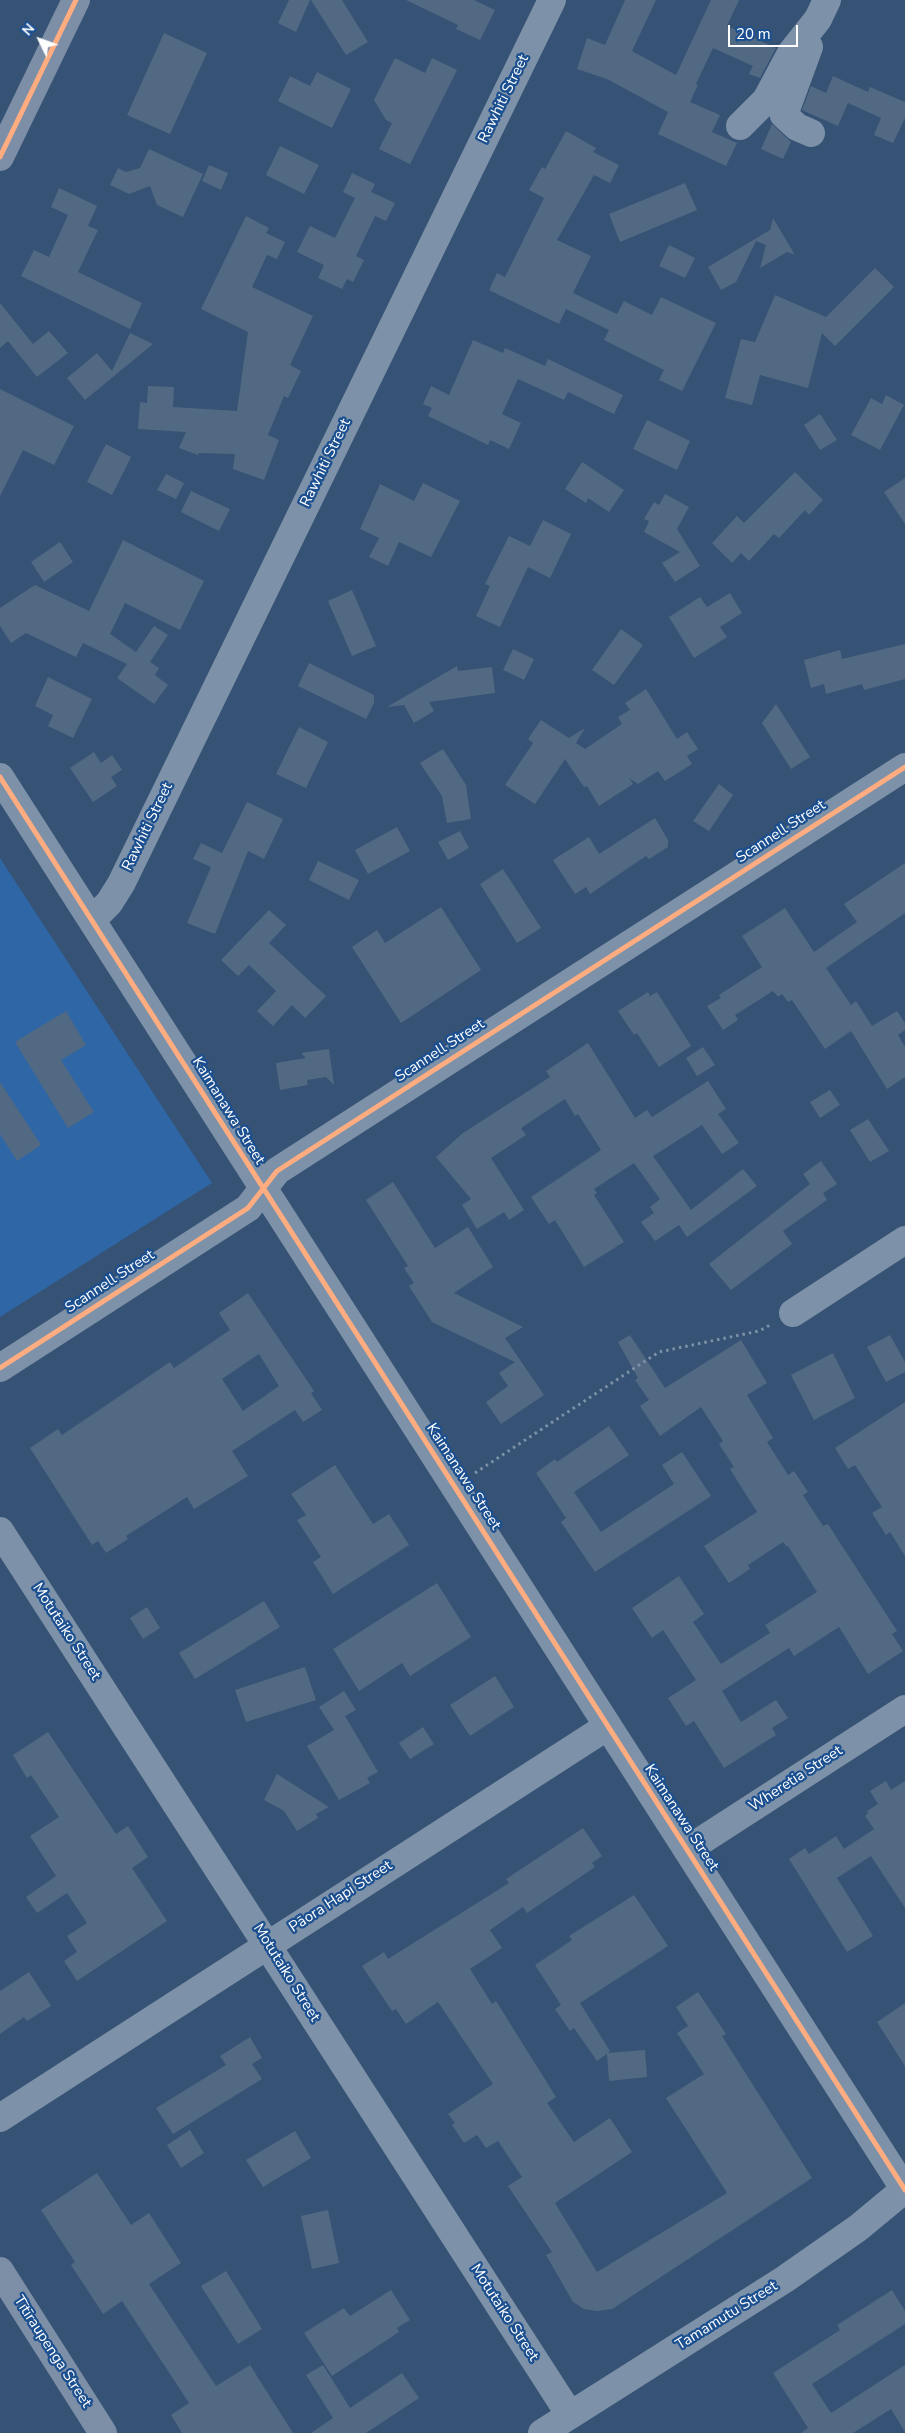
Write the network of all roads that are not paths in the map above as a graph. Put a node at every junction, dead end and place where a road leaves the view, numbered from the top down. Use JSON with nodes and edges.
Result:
{"nodes":[{"id":1,"x":76,"y":0,"type":"edge"},
{"id":2,"x":552,"y":0,"type":"edge"},
{"id":3,"x":827,"y":0,"type":"edge"},
{"id":4,"x":810,"y":30,"type":"junction"},
{"id":5,"x":740,"y":126,"type":"dead end"},
{"id":6,"x":811,"y":133,"type":"dead end"},
{"id":7,"x":0,"y":157,"type":"edge"},
{"id":8,"x":905,"y":768,"type":"edge"},
{"id":9,"x":0,"y":777,"type":"edge"},
{"id":10,"x":92,"y":920,"type":"junction"},
{"id":11,"x":263,"y":1189,"type":"junction"},
{"id":12,"x":905,"y":1240,"type":"edge"},
{"id":13,"x":793,"y":1313,"type":"road end"},
{"id":14,"x":0,"y":1368,"type":"edge"},
{"id":15,"x":0,"y":1531,"type":"edge"},
{"id":16,"x":905,"y":1709,"type":"edge"},
{"id":17,"x":608,"y":1726,"type":"junction"},
{"id":18,"x":687,"y":1850,"type":"junction"},
{"id":19,"x":267,"y":1945,"type":"junction"},
{"id":20,"x":0,"y":2118,"type":"edge"},
{"id":21,"x":905,"y":2190,"type":"edge"},
{"id":22,"x":0,"y":2272,"type":"edge"},
{"id":23,"x":570,"y":2415,"type":"junction"},
{"id":24,"x":104,"y":2433,"type":"edge"},
{"id":25,"x":542,"y":2433,"type":"edge"}],
"edges":[{"from":1,"to":7,"type":"main road"},
{"from":2,"to":10,"type":"street","name":"Rawhiti Street"},
{"from":3,"to":4,"type":"street"},
{"from":4,"to":5,"type":"street"},
{"from":4,"to":6,"type":"street"},
{"from":8,"to":11,"type":"street","name":"Scannell Street"},
{"from":9,"to":10,"type":"street","name":"Kaimanawa Street"},
{"from":10,"to":11,"type":"street","name":"Kaimanawa Street"},
{"from":11,"to":14,"type":"street","name":"Scannell Street"},
{"from":11,"to":17,"type":"street","name":"Kaimanawa Street"},
{"from":12,"to":13,"type":"street"},
{"from":15,"to":19,"type":"street","name":"Motutaiko Street"},
{"from":16,"to":18,"type":"street","name":"Wheretia Street"},
{"from":17,"to":18,"type":"street","name":"Kaimanawa Street"},
{"from":17,"to":19,"type":"street","name":"Pāora Hapi Street"},
{"from":18,"to":21,"type":"street","name":"Kaimanawa Street"},
{"from":19,"to":20,"type":"street","name":"Pāora Hapi Street"},
{"from":19,"to":23,"type":"street","name":"Motutaiko Street"},
{"from":21,"to":23,"type":"street","name":"Tamamutu Street"},
{"from":22,"to":24,"type":"main road","name":"Tītīraupenga Street"},
{"from":23,"to":25,"type":"street","name":"Tamamutu Street"}]}
